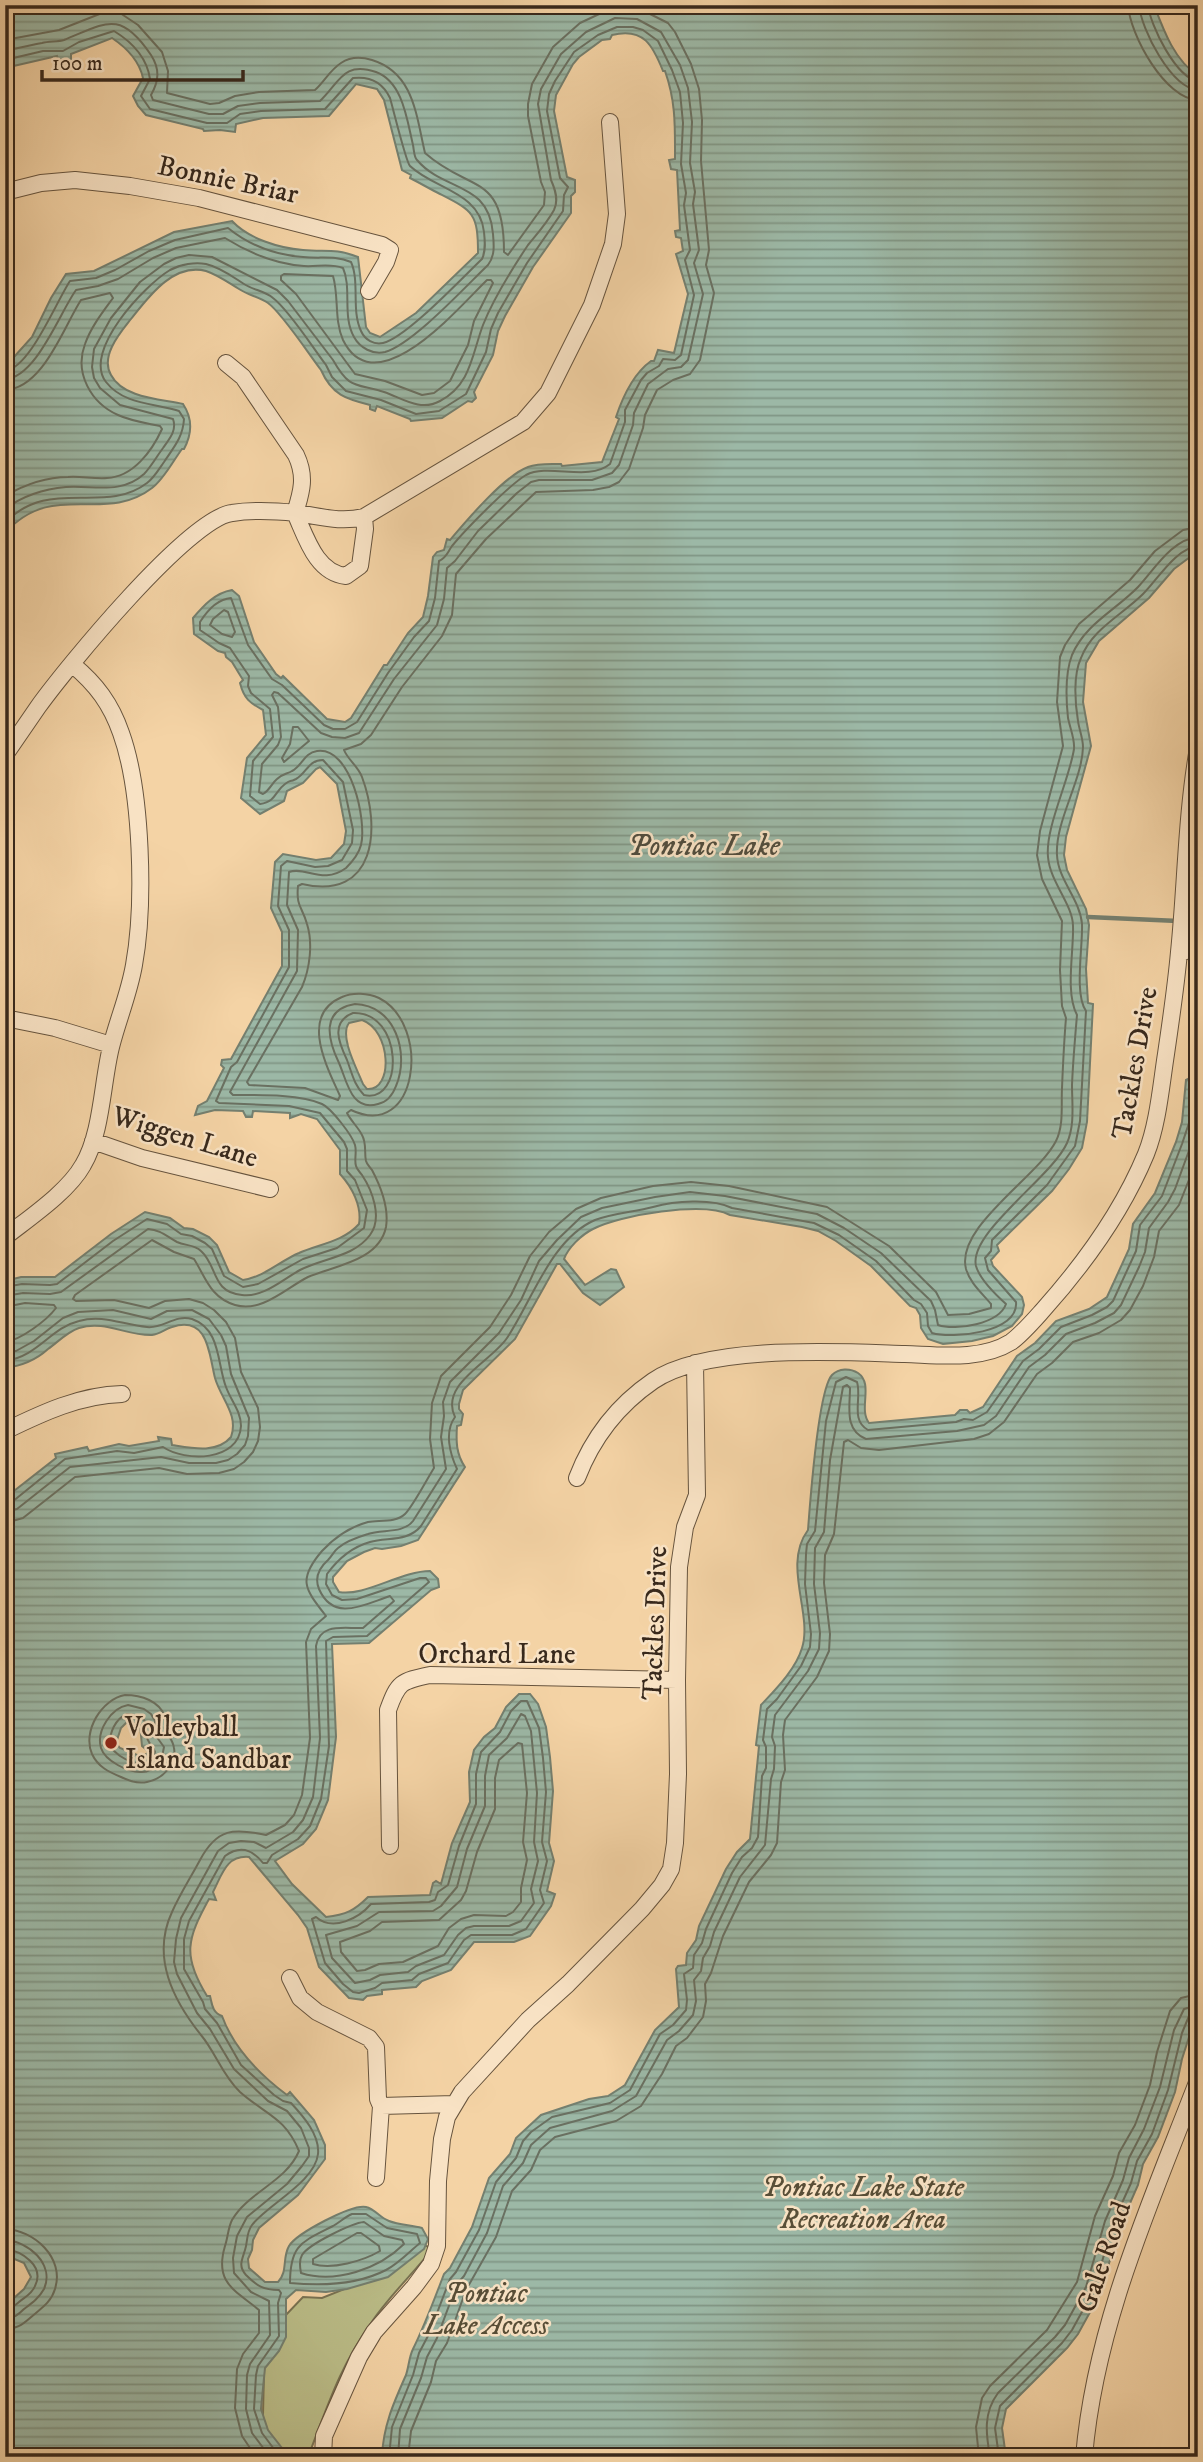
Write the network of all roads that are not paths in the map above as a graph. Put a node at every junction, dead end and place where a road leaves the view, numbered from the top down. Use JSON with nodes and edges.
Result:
{"nodes":[{"id":1,"x":610,"y":122,"type":"dead end"},
{"id":2,"x":5,"y":192,"type":"edge"},
{"id":3,"x":369,"y":291,"type":"dead end"},
{"id":4,"x":226,"y":363,"type":"dead end"},
{"id":5,"x":295,"y":513,"type":"junction"},
{"id":6,"x":364,"y":517,"type":"junction"},
{"id":7,"x":73,"y":665,"type":"junction"},
{"id":8,"x":1198,"y":748,"type":"edge"},
{"id":9,"x":5,"y":755,"type":"edge"},
{"id":10,"x":1198,"y":950,"type":"edge"},
{"id":11,"x":1179,"y":951,"type":"junction"},
{"id":12,"x":5,"y":1018,"type":"edge"},
{"id":13,"x":111,"y":1045,"type":"junction"},
{"id":14,"x":93,"y":1141,"type":"junction"},
{"id":15,"x":270,"y":1189,"type":"dead end"},
{"id":16,"x":5,"y":1237,"type":"edge"},
{"id":17,"x":695,"y":1363,"type":"junction"},
{"id":18,"x":122,"y":1394,"type":"dead end"},
{"id":19,"x":5,"y":1431,"type":"edge"},
{"id":20,"x":577,"y":1478,"type":"dead end"},
{"id":21,"x":677,"y":1680,"type":"junction"},
{"id":22,"x":390,"y":1846,"type":"dead end"},
{"id":23,"x":290,"y":1978,"type":"dead end"},
{"id":24,"x":1198,"y":2080,"type":"edge"},
{"id":25,"x":454,"y":2104,"type":"junction"},
{"id":26,"x":381,"y":2106,"type":"junction"},
{"id":27,"x":376,"y":2178,"type":"dead end"},
{"id":28,"x":323,"y":2457,"type":"edge"},
{"id":29,"x":1084,"y":2457,"type":"edge"}],
"edges":[{"from":1,"to":6,"type":"street"},
{"from":2,"to":3,"type":"street","name":"Bonnie Briar"},
{"from":4,"to":5,"type":"street"},
{"from":5,"to":6,"type":"street"},
{"from":5,"to":6,"type":"street"},
{"from":5,"to":7,"type":"street"},
{"from":7,"to":9,"type":"street"},
{"from":7,"to":13,"type":"street","name":"Wiggen Lane"},
{"from":8,"to":11,"type":"street"},
{"from":10,"to":11,"type":"street","name":"Tackles Drive"},
{"from":11,"to":17,"type":"street","name":"Tackles Drive"},
{"from":12,"to":13,"type":"street"},
{"from":13,"to":14,"type":"street","name":"Wiggen Lane"},
{"from":14,"to":15,"type":"street","name":"Wiggen Lane"},
{"from":14,"to":16,"type":"street"},
{"from":17,"to":20,"type":"street"},
{"from":17,"to":21,"type":"street","name":"Tackles Drive"},
{"from":18,"to":19,"type":"street"},
{"from":21,"to":22,"type":"street","name":"Orchard Lane"},
{"from":21,"to":25,"type":"street","name":"Tackles Drive"},
{"from":23,"to":26,"type":"street"},
{"from":24,"to":29,"type":"street","name":"Gale Road"},
{"from":25,"to":26,"type":"street"},
{"from":25,"to":28,"type":"street","name":"Tackles Drive"},
{"from":26,"to":27,"type":"street"}]}
